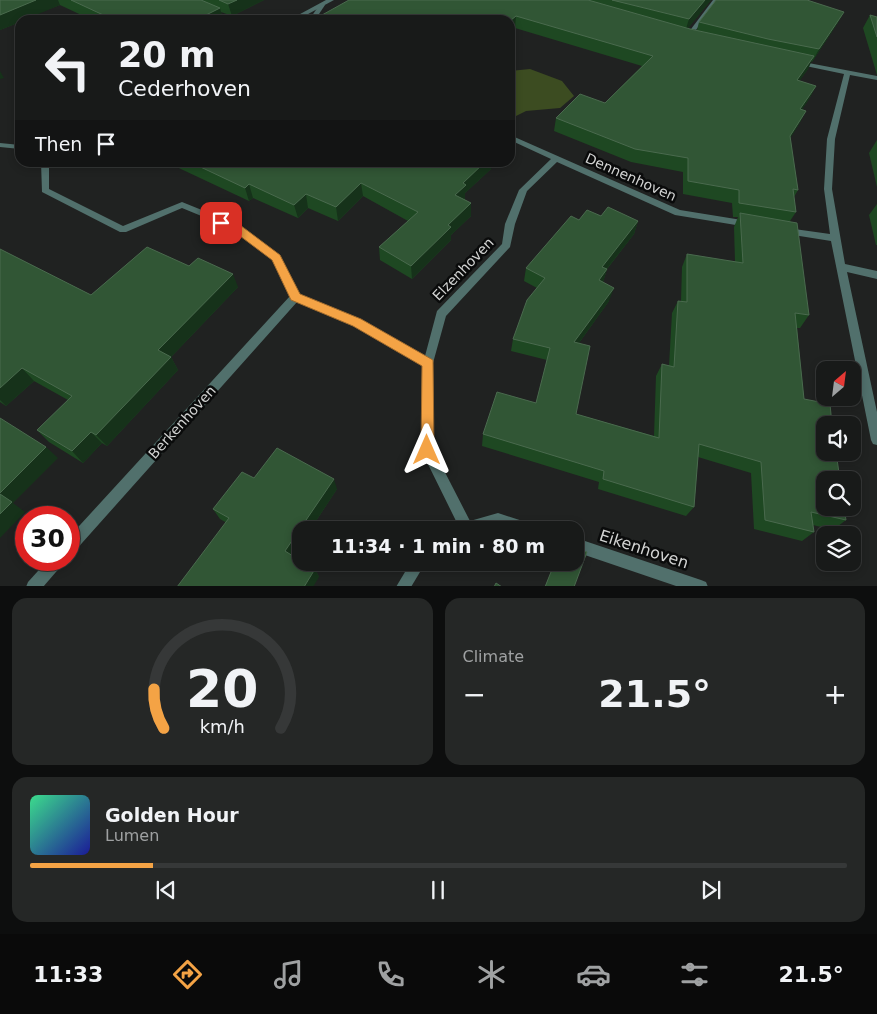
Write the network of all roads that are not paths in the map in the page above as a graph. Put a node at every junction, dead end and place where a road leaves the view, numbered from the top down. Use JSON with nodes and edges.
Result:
{"nodes":[{"id":1,"x":331,"y":0,"type":"edge"},
{"id":2,"x":716,"y":0,"type":"edge"},
{"id":3,"x":322,"y":5,"type":"junction"},
{"id":4,"x":200,"y":7,"type":"edge"},
{"id":5,"x":220,"y":15,"type":"edge"},
{"id":6,"x":302,"y":15,"type":"edge"},
{"id":7,"x":315,"y":15,"type":"edge"},
{"id":8,"x":677,"y":35,"type":"edge"},
{"id":9,"x":687,"y":38,"type":"junction"},
{"id":10,"x":696,"y":40,"type":"edge"},
{"id":11,"x":790,"y":62,"type":"edge"},
{"id":12,"x":847,"y":74,"type":"junction"},
{"id":13,"x":877,"y":78,"type":"edge"},
{"id":14,"x":515,"y":139,"type":"edge"},
{"id":15,"x":0,"y":145,"type":"edge"},
{"id":16,"x":15,"y":146,"type":"edge"},
{"id":17,"x":556,"y":158,"type":"junction"},
{"id":18,"x":45,"y":167,"type":"edge"},
{"id":19,"x":756,"y":226,"type":"edge"},
{"id":20,"x":776,"y":229,"type":"edge"},
{"id":21,"x":835,"y":238,"type":"junction"},
{"id":22,"x":842,"y":267,"type":"junction"},
{"id":23,"x":877,"y":275,"type":"edge"},
{"id":24,"x":296,"y":297,"type":"junction"},
{"id":25,"x":428,"y":363,"type":"junction"},
{"id":26,"x":877,"y":440,"type":"edge"},
{"id":27,"x":460,"y":521,"type":"edge"},
{"id":28,"x":491,"y":521,"type":"edge"},
{"id":29,"x":504,"y":521,"type":"edge"},
{"id":30,"x":80,"y":535,"type":"edge"},
{"id":31,"x":584,"y":548,"type":"edge"},
{"id":32,"x":47,"y":571,"type":"edge"},
{"id":33,"x":413,"y":571,"type":"edge"},
{"id":34,"x":33,"y":586,"type":"edge"},
{"id":35,"x":403,"y":586,"type":"edge"},
{"id":36,"x":701,"y":586,"type":"edge"}],
"edges":[{"from":1,"to":3,"type":"street"},
{"from":2,"to":9,"type":"street"},
{"from":3,"to":6,"type":"street"},
{"from":3,"to":7,"type":"street"},
{"from":4,"to":5,"type":"street"},
{"from":8,"to":9,"type":"street"},
{"from":9,"to":10,"type":"street"},
{"from":11,"to":12,"type":"street"},
{"from":12,"to":13,"type":"street"},
{"from":12,"to":21,"type":"street"},
{"from":14,"to":17,"type":"street","name":"Dennenhoven"},
{"from":15,"to":16,"type":"street"},
{"from":17,"to":19,"type":"street","name":"Dennenhoven"},
{"from":17,"to":25,"type":"street","name":"Elzenhoven"},
{"from":18,"to":24,"type":"street"},
{"from":20,"to":21,"type":"street"},
{"from":21,"to":22,"type":"street"},
{"from":22,"to":23,"type":"street"},
{"from":22,"to":26,"type":"street"},
{"from":24,"to":25,"type":"street"},
{"from":24,"to":30,"type":"street","name":"Berkenhoven"},
{"from":25,"to":27,"type":"street","name":"Elzenhoven"},
{"from":28,"to":29,"type":"street"},
{"from":31,"to":36,"type":"street","name":"Eikenhoven"},
{"from":32,"to":34,"type":"street"},
{"from":33,"to":35,"type":"street"}]}
